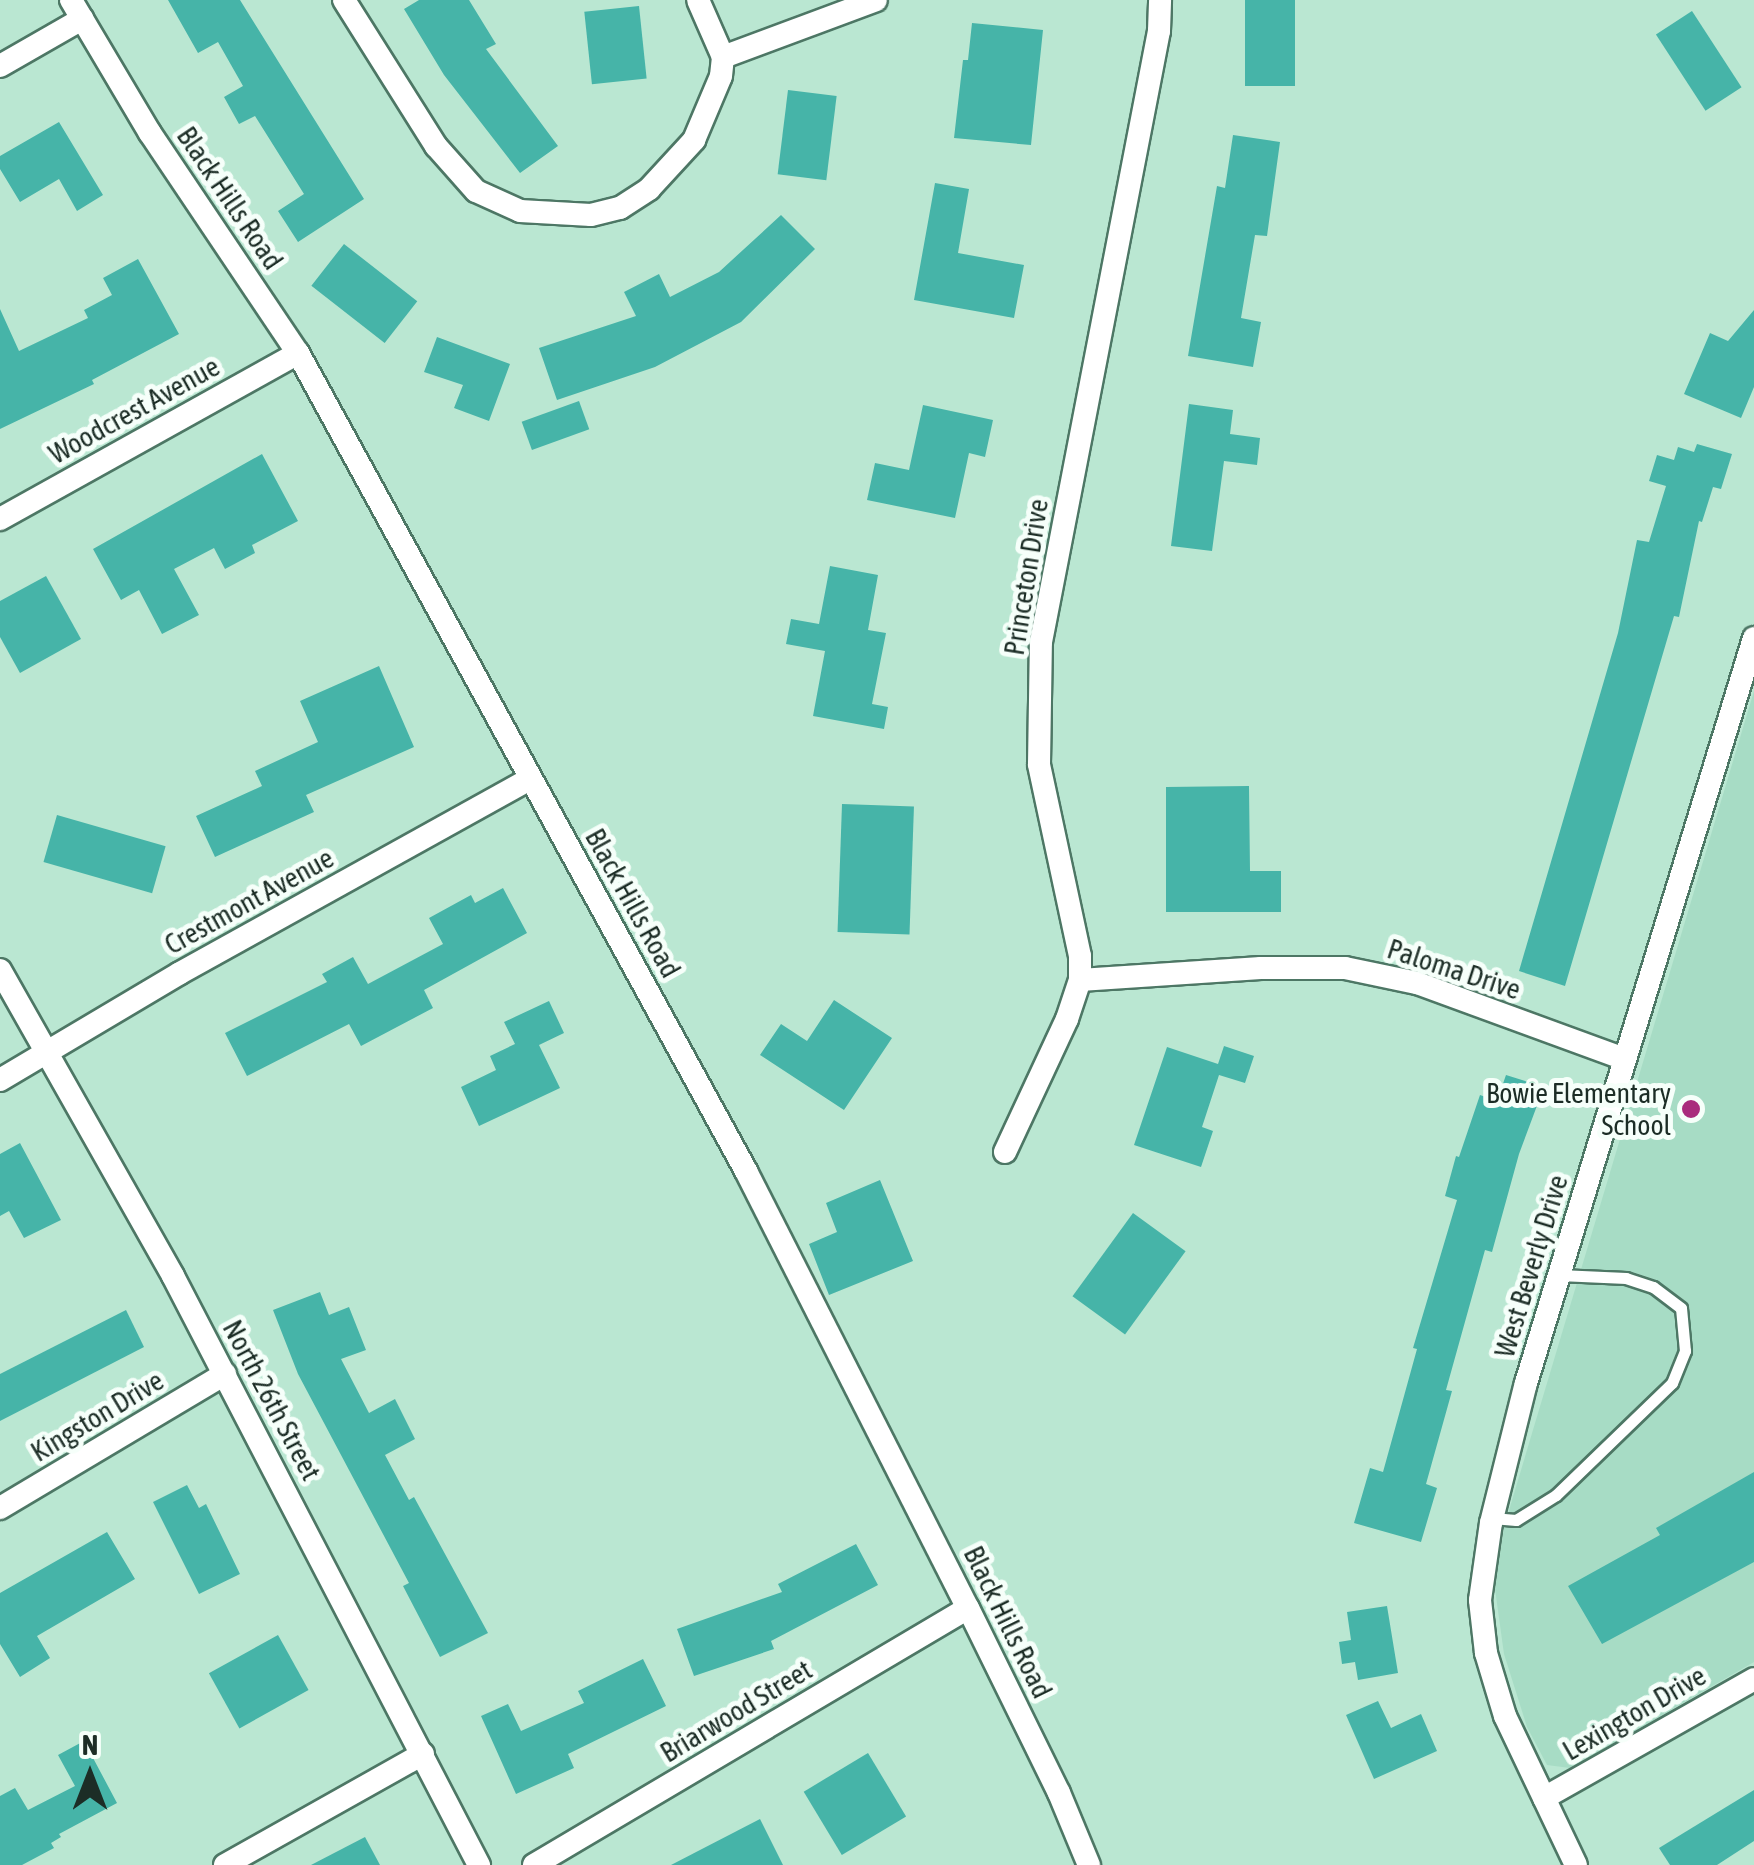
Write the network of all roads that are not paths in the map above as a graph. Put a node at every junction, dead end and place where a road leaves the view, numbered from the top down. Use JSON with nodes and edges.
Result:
{"nodes":[{"id":1,"x":344,"y":0,"type":"edge"},
{"id":2,"x":698,"y":0,"type":"edge"},
{"id":3,"x":876,"y":0,"type":"edge"},
{"id":4,"x":1160,"y":0,"type":"edge"},
{"id":5,"x":76,"y":10,"type":"edge"},
{"id":6,"x":723,"y":57,"type":"junction"},
{"id":7,"x":0,"y":66,"type":"edge"},
{"id":8,"x":298,"y":353,"type":"junction"},
{"id":9,"x":0,"y":519,"type":"edge"},
{"id":10,"x":1754,"y":638,"type":"edge"},
{"id":11,"x":530,"y":779,"type":"junction"},
{"id":12,"x":0,"y":970,"type":"edge"},
{"id":13,"x":1080,"y":980,"type":"junction"},
{"id":14,"x":47,"y":1052,"type":"junction"},
{"id":15,"x":1626,"y":1059,"type":"junction"},
{"id":16,"x":0,"y":1080,"type":"edge"},
{"id":17,"x":1004,"y":1152,"type":"dead end"},
{"id":18,"x":1559,"y":1275,"type":"junction"},
{"id":19,"x":224,"y":1374,"type":"junction"},
{"id":20,"x":0,"y":1508,"type":"edge"},
{"id":21,"x":1492,"y":1518,"type":"junction"},
{"id":22,"x":968,"y":1608,"type":"junction"},
{"id":23,"x":1754,"y":1680,"type":"edge"},
{"id":24,"x":423,"y":1754,"type":"junction"},
{"id":25,"x":1544,"y":1798,"type":"junction"},
{"id":26,"x":225,"y":1865,"type":"edge"},
{"id":27,"x":478,"y":1865,"type":"edge"},
{"id":28,"x":534,"y":1865,"type":"edge"},
{"id":29,"x":1089,"y":1865,"type":"edge"},
{"id":30,"x":1576,"y":1865,"type":"edge"}],
"edges":[{"from":1,"to":6,"type":"street"},
{"from":2,"to":6,"type":"street"},
{"from":3,"to":6,"type":"street"},
{"from":4,"to":13,"type":"street","name":"Princeton Drive"},
{"from":5,"to":7,"type":"street"},
{"from":5,"to":8,"type":"street","name":"Black Hills Road"},
{"from":8,"to":9,"type":"street","name":"Woodcrest Avenue"},
{"from":8,"to":11,"type":"street","name":"Black Hills Road"},
{"from":10,"to":15,"type":"street","name":"West Beverly Drive"},
{"from":11,"to":14,"type":"street","name":"Crestmont Avenue"},
{"from":11,"to":22,"type":"street","name":"Black Hills Road"},
{"from":12,"to":14,"type":"street","name":"North 26th Street"},
{"from":13,"to":15,"type":"street","name":"Paloma Drive"},
{"from":13,"to":17,"type":"street","name":"Princeton Drive"},
{"from":14,"to":16,"type":"street","name":"Crestmont Avenue"},
{"from":14,"to":19,"type":"street","name":"North 26th Street"},
{"from":15,"to":18,"type":"street","name":"West Beverly Drive"},
{"from":18,"to":21,"type":"street","name":"West Beverly Drive"},
{"from":18,"to":21,"type":"lane"},
{"from":19,"to":20,"type":"street","name":"Kingston Drive"},
{"from":19,"to":24,"type":"street","name":"North 26th Street"},
{"from":21,"to":25,"type":"street","name":"West Beverly Drive"},
{"from":22,"to":28,"type":"street","name":"Briarwood Street"},
{"from":22,"to":29,"type":"street","name":"Black Hills Road"},
{"from":23,"to":25,"type":"street","name":"Lexington Drive"},
{"from":24,"to":26,"type":"street"},
{"from":24,"to":27,"type":"street","name":"North 26th Street"},
{"from":25,"to":30,"type":"street","name":"West Beverly Drive"}]}
